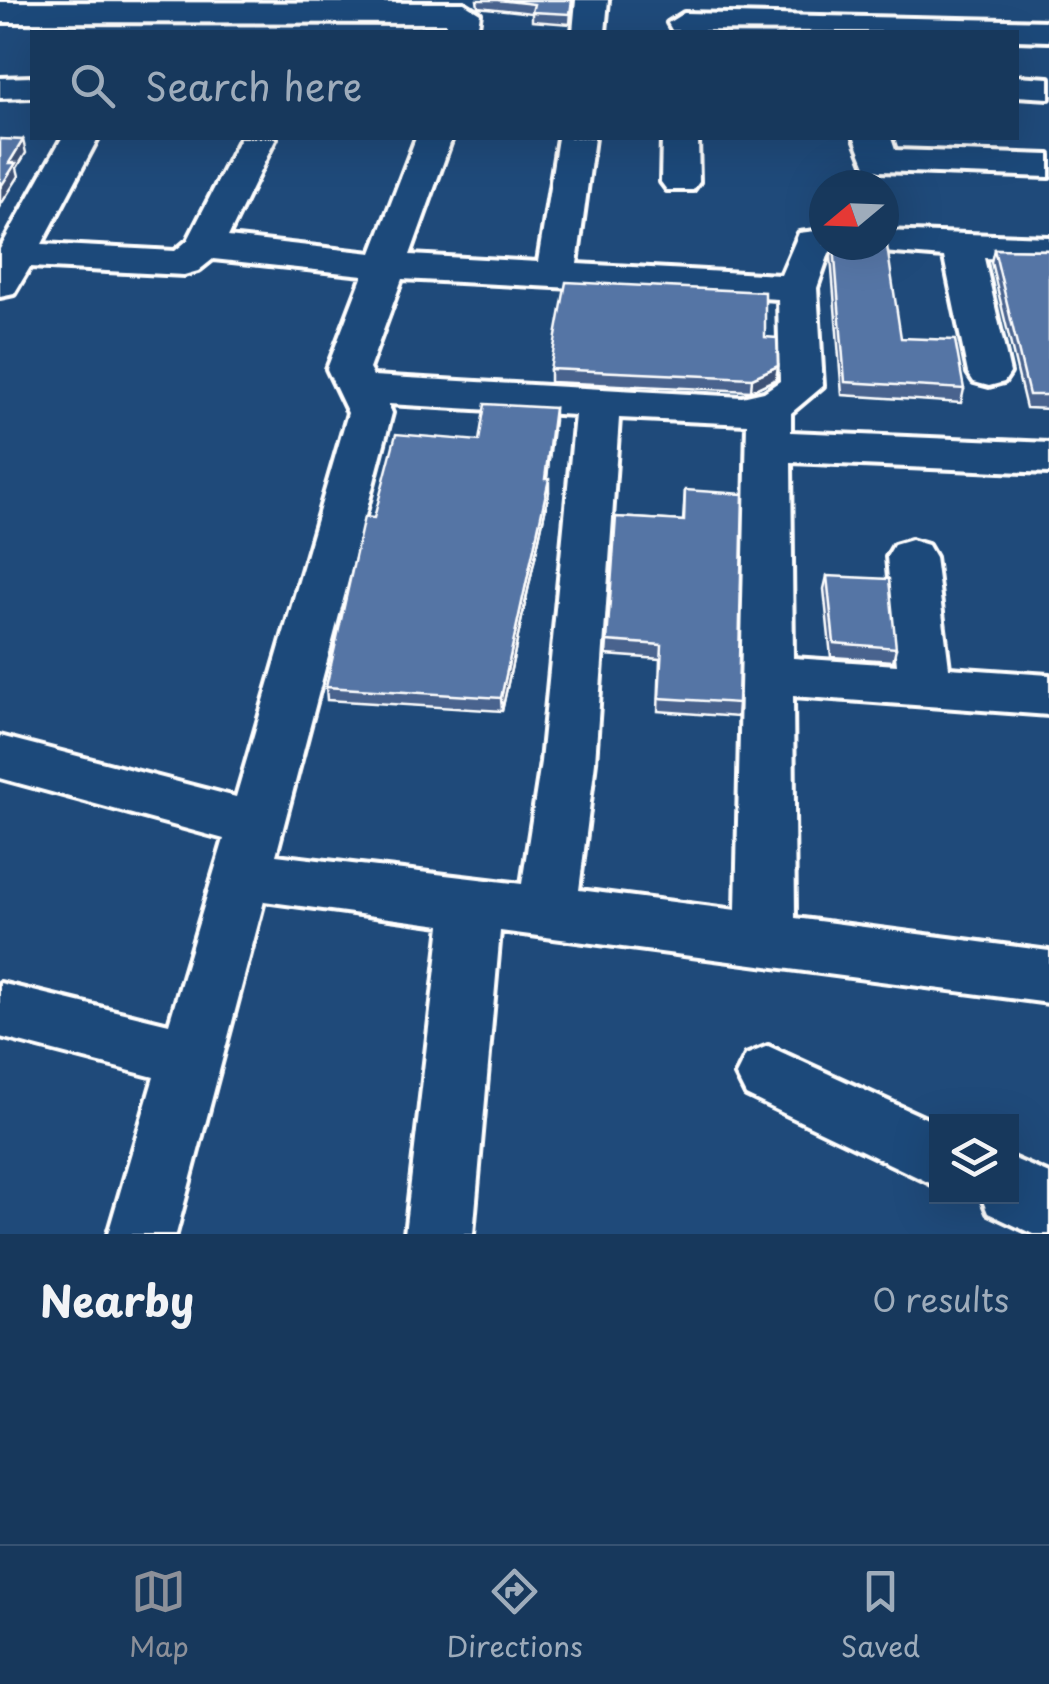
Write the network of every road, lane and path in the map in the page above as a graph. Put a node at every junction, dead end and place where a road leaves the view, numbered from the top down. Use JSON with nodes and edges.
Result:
{"nodes":[{"id":1,"x":592,"y":0,"type":"edge"},
{"id":2,"x":288,"y":6,"type":"edge"},
{"id":3,"x":0,"y":12,"type":"edge"},
{"id":4,"x":1002,"y":14,"type":"edge"},
{"id":5,"x":448,"y":15,"type":"edge"},
{"id":6,"x":684,"y":19,"type":"edge"},
{"id":7,"x":854,"y":19,"type":"edge"},
{"id":8,"x":589,"y":30,"type":"edge"},
{"id":9,"x":1049,"y":31,"type":"edge"},
{"id":10,"x":1019,"y":86,"type":"edge"},
{"id":11,"x":30,"y":87,"type":"edge"},
{"id":12,"x":0,"y":88,"type":"edge"},
{"id":13,"x":1049,"y":88,"type":"edge"},
{"id":14,"x":79,"y":140,"type":"edge"},
{"id":15,"x":257,"y":140,"type":"edge"},
{"id":16,"x":433,"y":140,"type":"edge"},
{"id":17,"x":576,"y":140,"type":"edge"},
{"id":18,"x":680,"y":140,"type":"edge"},
{"id":19,"x":874,"y":140,"type":"edge"},
{"id":20,"x":1049,"y":166,"type":"edge"},
{"id":21,"x":680,"y":182,"type":"dead end"},
{"id":22,"x":899,"y":244,"type":"edge"},
{"id":23,"x":204,"y":246,"type":"junction"},
{"id":24,"x":961,"y":246,"type":"junction"},
{"id":25,"x":1049,"y":249,"type":"edge"},
{"id":26,"x":809,"y":250,"type":"edge"},
{"id":27,"x":385,"y":266,"type":"junction"},
{"id":28,"x":8,"y":270,"type":"edge"},
{"id":29,"x":556,"y":275,"type":"junction"},
{"id":30,"x":797,"y":288,"type":"junction"},
{"id":31,"x":989,"y":373,"type":"dead end"},
{"id":32,"x":358,"y":390,"type":"junction"},
{"id":33,"x":598,"y":403,"type":"junction"},
{"id":34,"x":769,"y":425,"type":"junction"},
{"id":35,"x":1049,"y":458,"type":"edge"},
{"id":36,"x":912,"y":557,"type":"dead end"},
{"id":37,"x":767,"y":675,"type":"junction"},
{"id":38,"x":926,"y":686,"type":"junction"},
{"id":39,"x":1049,"y":695,"type":"edge"},
{"id":40,"x":0,"y":757,"type":"edge"},
{"id":41,"x":249,"y":850,"type":"junction"},
{"id":42,"x":473,"y":906,"type":"junction"},
{"id":43,"x":547,"y":910,"type":"junction"},
{"id":44,"x":765,"y":942,"type":"junction"},
{"id":45,"x":1049,"y":977,"type":"edge"},
{"id":46,"x":0,"y":1010,"type":"edge"},
{"id":47,"x":190,"y":1058,"type":"junction"},
{"id":48,"x":768,"y":1075,"type":"dead end"},
{"id":49,"x":929,"y":1152,"type":"edge"},
{"id":50,"x":1019,"y":1193,"type":"edge"},
{"id":51,"x":1049,"y":1208,"type":"edge"},
{"id":52,"x":142,"y":1234,"type":"edge"},
{"id":53,"x":439,"y":1234,"type":"edge"}],
"edges":[{"from":1,"to":8,"type":"street"},
{"from":2,"to":3,"type":"street"},
{"from":2,"to":5,"type":"street"},
{"from":4,"to":7,"type":"street"},
{"from":4,"to":9,"type":"street"},
{"from":6,"to":7,"type":"street"},
{"from":10,"to":13,"type":"street"},
{"from":11,"to":12,"type":"street"},
{"from":14,"to":28,"type":"street"},
{"from":15,"to":23,"type":"street"},
{"from":16,"to":27,"type":"street"},
{"from":17,"to":29,"type":"street"},
{"from":18,"to":21,"type":"street"},
{"from":19,"to":20,"type":"street"},
{"from":22,"to":24,"type":"street"},
{"from":23,"to":27,"type":"street"},
{"from":23,"to":28,"type":"street"},
{"from":24,"to":25,"type":"street"},
{"from":24,"to":31,"type":"street"},
{"from":26,"to":30,"type":"street"},
{"from":27,"to":29,"type":"street"},
{"from":27,"to":32,"type":"street"},
{"from":29,"to":30,"type":"street"},
{"from":30,"to":34,"type":"street"},
{"from":32,"to":33,"type":"street"},
{"from":32,"to":41,"type":"street"},
{"from":33,"to":34,"type":"street"},
{"from":33,"to":43,"type":"street"},
{"from":34,"to":35,"type":"street"},
{"from":34,"to":37,"type":"street"},
{"from":36,"to":38,"type":"street"},
{"from":37,"to":38,"type":"street"},
{"from":37,"to":44,"type":"street"},
{"from":38,"to":39,"type":"street"},
{"from":40,"to":41,"type":"street"},
{"from":41,"to":42,"type":"street"},
{"from":41,"to":47,"type":"street"},
{"from":42,"to":43,"type":"street"},
{"from":42,"to":53,"type":"street"},
{"from":43,"to":44,"type":"street"},
{"from":44,"to":45,"type":"street"},
{"from":46,"to":47,"type":"street"},
{"from":47,"to":52,"type":"street"},
{"from":48,"to":49,"type":"street"},
{"from":50,"to":51,"type":"street"}]}
